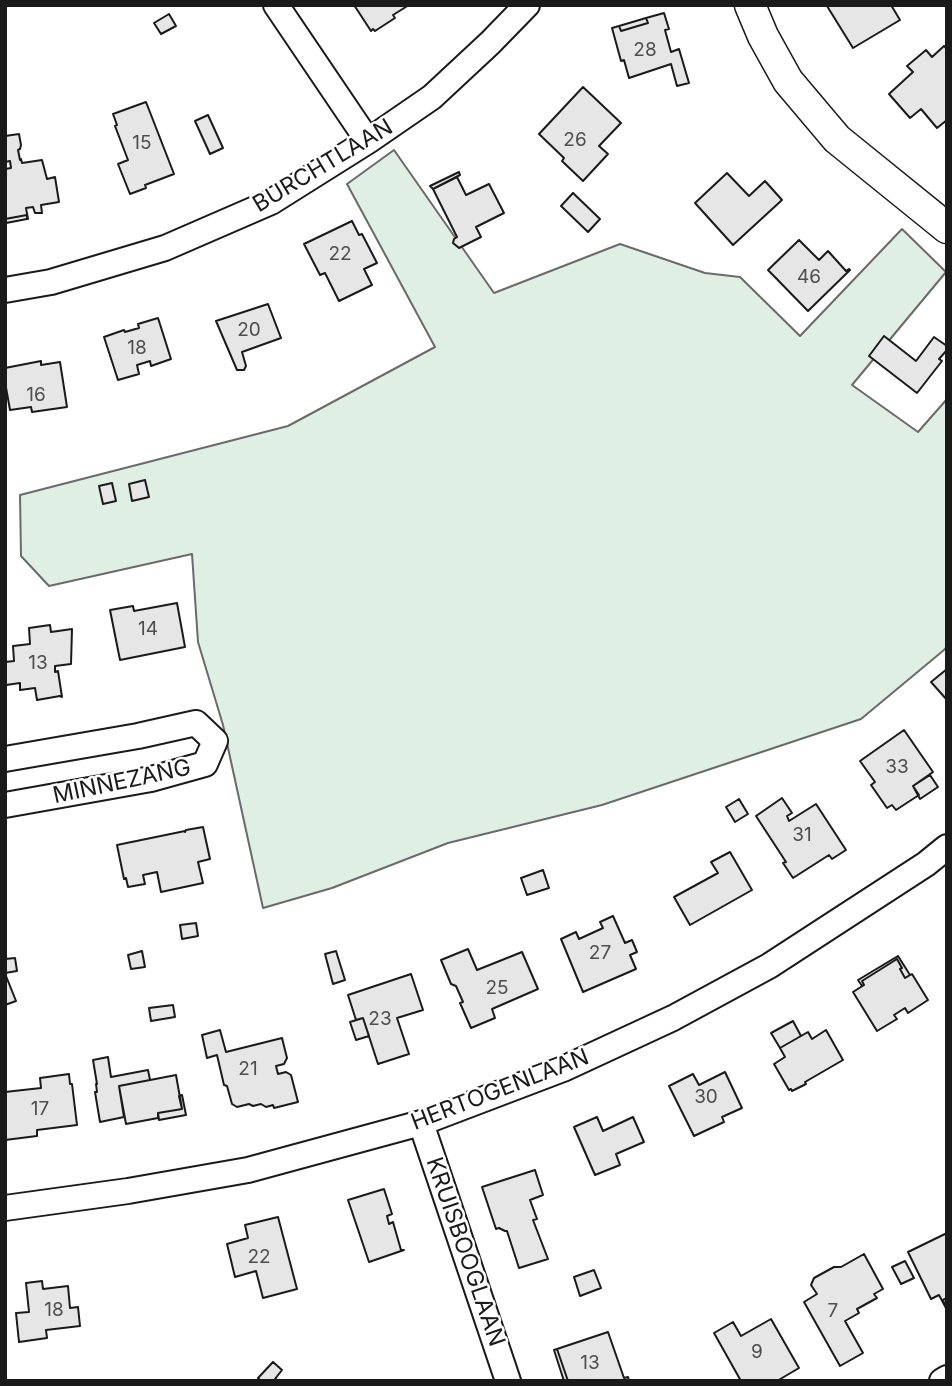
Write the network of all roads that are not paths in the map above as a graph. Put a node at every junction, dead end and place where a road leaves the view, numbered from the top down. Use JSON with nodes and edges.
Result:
{"nodes":[{"id":1,"x":276,"y":5,"type":"edge"},
{"id":2,"x":527,"y":5,"type":"edge"},
{"id":3,"x":750,"y":5,"type":"edge"},
{"id":4,"x":368,"y":141,"type":"junction"},
{"id":5,"x":947,"y":228,"type":"edge"},
{"id":6,"x":5,"y":290,"type":"edge"},
{"id":7,"x":5,"y":759,"type":"edge"},
{"id":8,"x":5,"y":805,"type":"edge"},
{"id":9,"x":947,"y":847,"type":"edge"},
{"id":10,"x":421,"y":1123,"type":"junction"},
{"id":11,"x":5,"y":1208,"type":"edge"},
{"id":12,"x":947,"y":1378,"type":"edge"},
{"id":13,"x":508,"y":1381,"type":"edge"},
{"id":14,"x":942,"y":1381,"type":"edge"}],
"edges":[{"from":1,"to":4,"type":"street"},
{"from":2,"to":4,"type":"street","name":"BURCHTLAAN"},
{"from":3,"to":5,"type":"street"},
{"from":4,"to":6,"type":"street","name":"BURCHTLAAN"},
{"from":7,"to":8,"type":"street","name":"MINNEZANG"},
{"from":9,"to":10,"type":"street","name":"HERTOGENLAAN"},
{"from":10,"to":11,"type":"street","name":"HERTOGENLAAN"},
{"from":10,"to":13,"type":"street","name":"KRUISBOOGLAAN"},
{"from":12,"to":14,"type":"street"}]}
